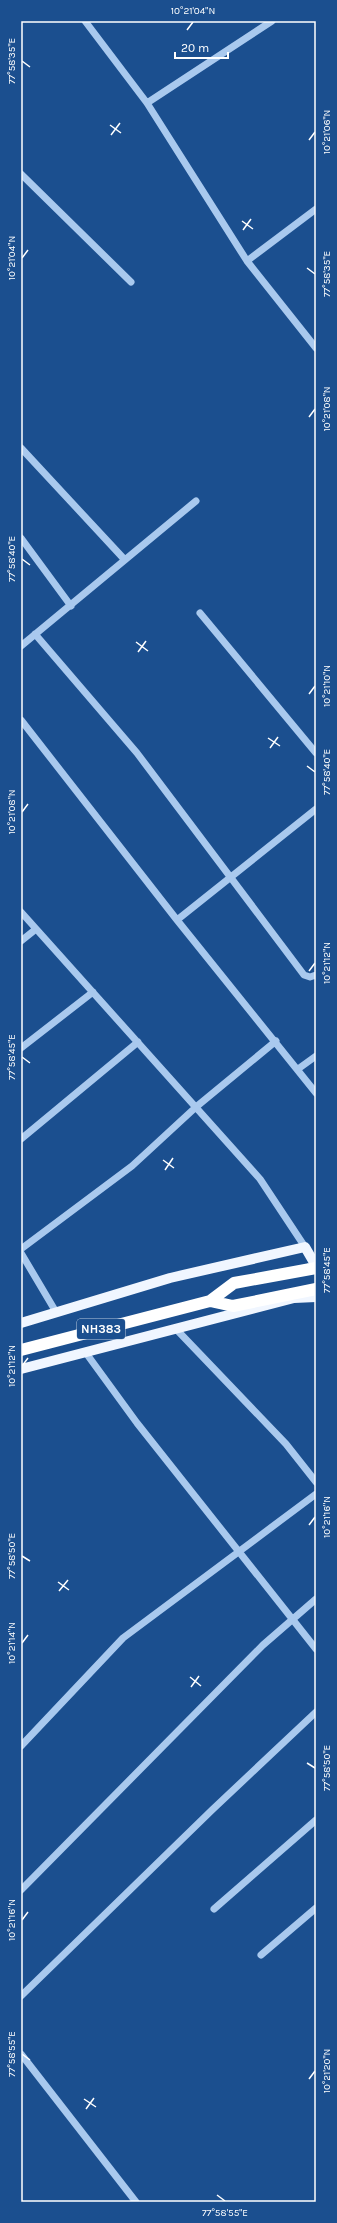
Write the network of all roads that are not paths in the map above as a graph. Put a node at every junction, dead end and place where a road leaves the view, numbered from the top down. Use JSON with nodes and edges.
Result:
{"nodes":[{"id":1,"x":85,"y":21,"type":"edge"},
{"id":2,"x":272,"y":21,"type":"edge"},
{"id":3,"x":147,"y":103,"type":"junction"},
{"id":4,"x":21,"y":174,"type":"edge"},
{"id":5,"x":316,"y":210,"type":"edge"},
{"id":6,"x":247,"y":261,"type":"junction"},
{"id":7,"x":131,"y":282,"type":"dead end"},
{"id":8,"x":316,"y":348,"type":"edge"},
{"id":9,"x":21,"y":448,"type":"edge"},
{"id":10,"x":196,"y":501,"type":"dead end"},
{"id":11,"x":21,"y":538,"type":"edge"},
{"id":12,"x":125,"y":560,"type":"junction"},
{"id":13,"x":71,"y":606,"type":"junction"},
{"id":14,"x":200,"y":613,"type":"dead end"},
{"id":15,"x":35,"y":634,"type":"junction"},
{"id":16,"x":21,"y":646,"type":"edge"},
{"id":17,"x":21,"y":720,"type":"edge"},
{"id":18,"x":316,"y":754,"type":"edge"},
{"id":19,"x":316,"y":809,"type":"edge"},
{"id":20,"x":232,"y":877,"type":"junction"},
{"id":21,"x":21,"y":912,"type":"edge"},
{"id":22,"x":177,"y":920,"type":"junction"},
{"id":23,"x":36,"y":929,"type":"junction"},
{"id":24,"x":21,"y":941,"type":"edge"},
{"id":25,"x":316,"y":975,"type":"edge"},
{"id":26,"x":93,"y":992,"type":"junction"},
{"id":27,"x":276,"y":1041,"type":"junction"},
{"id":28,"x":138,"y":1042,"type":"junction"},
{"id":29,"x":21,"y":1048,"type":"edge"},
{"id":30,"x":316,"y":1056,"type":"edge"},
{"id":31,"x":298,"y":1069,"type":"junction"},
{"id":32,"x":316,"y":1093,"type":"edge"},
{"id":33,"x":196,"y":1107,"type":"junction"},
{"id":34,"x":21,"y":1139,"type":"edge"},
{"id":35,"x":304,"y":1247,"type":"junction"},
{"id":36,"x":21,"y":1249,"type":"edge"},
{"id":37,"x":21,"y":1252,"type":"edge"},
{"id":38,"x":316,"y":1267,"type":"edge"},
{"id":39,"x":316,"y":1289,"type":"edge"},
{"id":40,"x":316,"y":1297,"type":"edge"},
{"id":41,"x":210,"y":1301,"type":"junction"},
{"id":42,"x":56,"y":1312,"type":"junction"},
{"id":43,"x":21,"y":1323,"type":"edge"},
{"id":44,"x":176,"y":1329,"type":"junction"},
{"id":45,"x":21,"y":1350,"type":"edge"},
{"id":46,"x":86,"y":1353,"type":"junction"},
{"id":47,"x":21,"y":1369,"type":"edge"},
{"id":48,"x":316,"y":1482,"type":"edge"},
{"id":49,"x":316,"y":1494,"type":"edge"},
{"id":50,"x":239,"y":1551,"type":"junction"},
{"id":51,"x":316,"y":1600,"type":"edge"},
{"id":52,"x":294,"y":1620,"type":"junction"},
{"id":53,"x":316,"y":1649,"type":"edge"},
{"id":54,"x":316,"y":1712,"type":"edge"},
{"id":55,"x":21,"y":1746,"type":"edge"},
{"id":56,"x":316,"y":1820,"type":"edge"},
{"id":57,"x":21,"y":1890,"type":"edge"},
{"id":58,"x":316,"y":1908,"type":"edge"},
{"id":59,"x":214,"y":1909,"type":"dead end"},
{"id":60,"x":261,"y":1955,"type":"dead end"},
{"id":61,"x":21,"y":1996,"type":"edge"},
{"id":62,"x":21,"y":2054,"type":"edge"},
{"id":63,"x":136,"y":2202,"type":"edge"}],
"edges":[{"from":1,"to":3,"type":"street"},
{"from":2,"to":3,"type":"street"},
{"from":3,"to":6,"type":"street"},
{"from":4,"to":7,"type":"street"},
{"from":5,"to":6,"type":"street"},
{"from":6,"to":8,"type":"street"},
{"from":9,"to":12,"type":"street"},
{"from":10,"to":12,"type":"street"},
{"from":11,"to":13,"type":"street"},
{"from":12,"to":13,"type":"street"},
{"from":13,"to":15,"type":"street"},
{"from":14,"to":18,"type":"street"},
{"from":15,"to":16,"type":"street"},
{"from":15,"to":20,"type":"street"},
{"from":17,"to":22,"type":"street"},
{"from":19,"to":20,"type":"street"},
{"from":20,"to":22,"type":"street"},
{"from":20,"to":25,"type":"street"},
{"from":21,"to":23,"type":"street"},
{"from":22,"to":27,"type":"street"},
{"from":23,"to":24,"type":"street"},
{"from":23,"to":26,"type":"street"},
{"from":26,"to":28,"type":"street"},
{"from":26,"to":29,"type":"street"},
{"from":27,"to":31,"type":"street"},
{"from":27,"to":33,"type":"street"},
{"from":28,"to":33,"type":"street"},
{"from":28,"to":34,"type":"street"},
{"from":30,"to":31,"type":"street"},
{"from":31,"to":32,"type":"street"},
{"from":33,"to":35,"type":"street"},
{"from":33,"to":36,"type":"street"},
{"from":35,"to":38,"type":"main road"},
{"from":35,"to":42,"type":"main road"},
{"from":37,"to":42,"type":"street"},
{"from":38,"to":41,"type":"highway"},
{"from":39,"to":41,"type":"highway"},
{"from":40,"to":44,"type":"main road"},
{"from":41,"to":45,"type":"highway","number":"NH383"},
{"from":42,"to":43,"type":"main road"},
{"from":44,"to":46,"type":"main road"},
{"from":44,"to":48,"type":"street"},
{"from":46,"to":47,"type":"main road"},
{"from":46,"to":50,"type":"street"},
{"from":49,"to":50,"type":"street"},
{"from":50,"to":52,"type":"street"},
{"from":50,"to":55,"type":"street"},
{"from":51,"to":52,"type":"street"},
{"from":52,"to":53,"type":"street"},
{"from":52,"to":57,"type":"street"},
{"from":54,"to":61,"type":"street"},
{"from":56,"to":59,"type":"street"},
{"from":58,"to":60,"type":"street"},
{"from":62,"to":63,"type":"street"}]}
